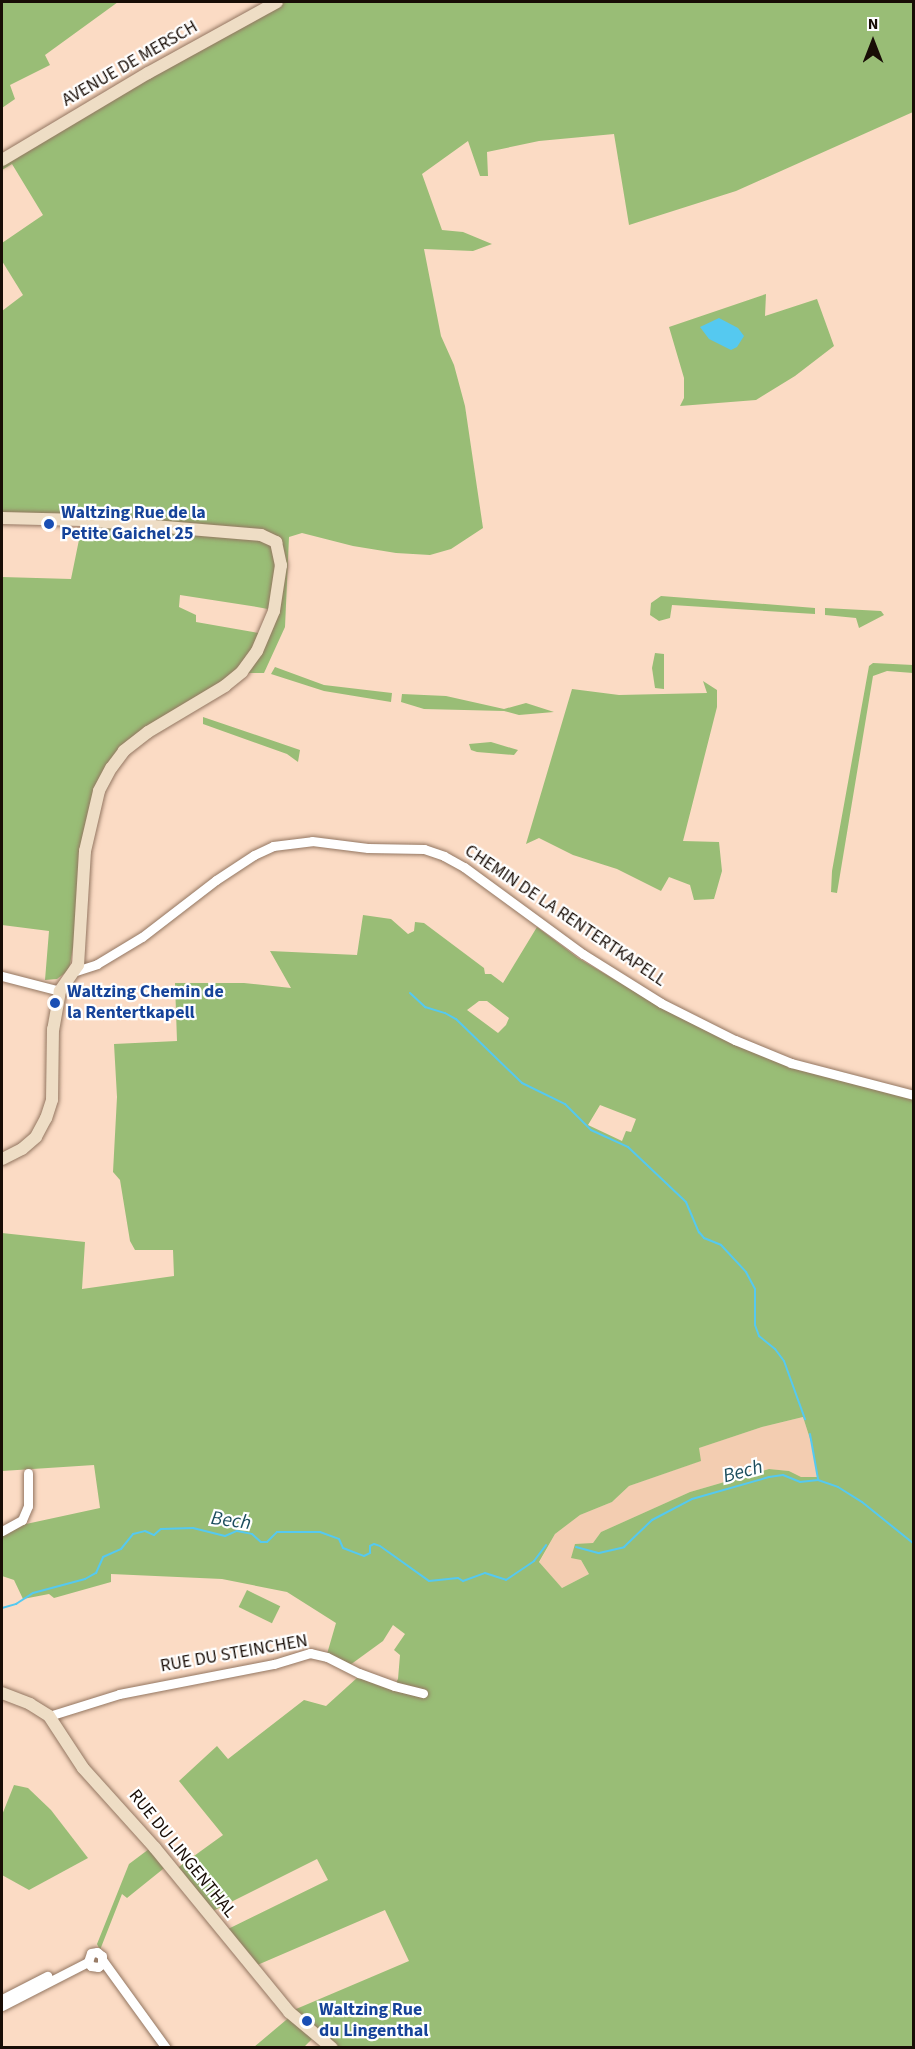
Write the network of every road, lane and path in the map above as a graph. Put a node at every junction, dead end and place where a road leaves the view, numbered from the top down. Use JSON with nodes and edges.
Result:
{"nodes":[{"id":1,"x":277,"y":2,"type":"edge"},
{"id":2,"x":2,"y":160,"type":"edge"},
{"id":3,"x":2,"y":518,"type":"edge"},
{"id":4,"x":76,"y":971,"type":"junction"},
{"id":5,"x":2,"y":976,"type":"edge"},
{"id":6,"x":60,"y":991,"type":"junction"},
{"id":7,"x":914,"y":1095,"type":"edge"},
{"id":8,"x":2,"y":1159,"type":"edge"},
{"id":9,"x":28,"y":1473,"type":"dead end"},
{"id":10,"x":2,"y":1532,"type":"edge"},
{"id":11,"x":2,"y":1693,"type":"edge"},
{"id":12,"x":423,"y":1693,"type":"dead end"},
{"id":13,"x":49,"y":1716,"type":"junction"},
{"id":14,"x":89,"y":1958,"type":"junction"},
{"id":15,"x":2,"y":1999,"type":"edge"},
{"id":16,"x":2,"y":2006,"type":"edge"},
{"id":17,"x":166,"y":2048,"type":"edge"},
{"id":18,"x":332,"y":2048,"type":"edge"}],
"edges":[{"from":1,"to":2,"type":"street","name":"AVENUE DE MERSCH"},
{"from":3,"to":4,"type":"street"},
{"from":4,"to":6,"type":"street","name":"CHEMIN DE LA RENTERTKAPELL"},
{"from":4,"to":7,"type":"street","name":"CHEMIN DE LA RENTERTKAPELL"},
{"from":5,"to":6,"type":"street"},
{"from":6,"to":8,"type":"street","name":"CHEMIN DE LA RENTERTKAPELL"},
{"from":9,"to":10,"type":"street"},
{"from":11,"to":13,"type":"street","name":"RUE DU LINGENTHAL"},
{"from":12,"to":13,"type":"street","name":"RUE DU STEINCHEN"},
{"from":13,"to":18,"type":"street","name":"RUE DU LINGENTHAL"},
{"from":14,"to":15,"type":"street"},
{"from":14,"to":16,"type":"street"},
{"from":14,"to":17,"type":"street"}]}
